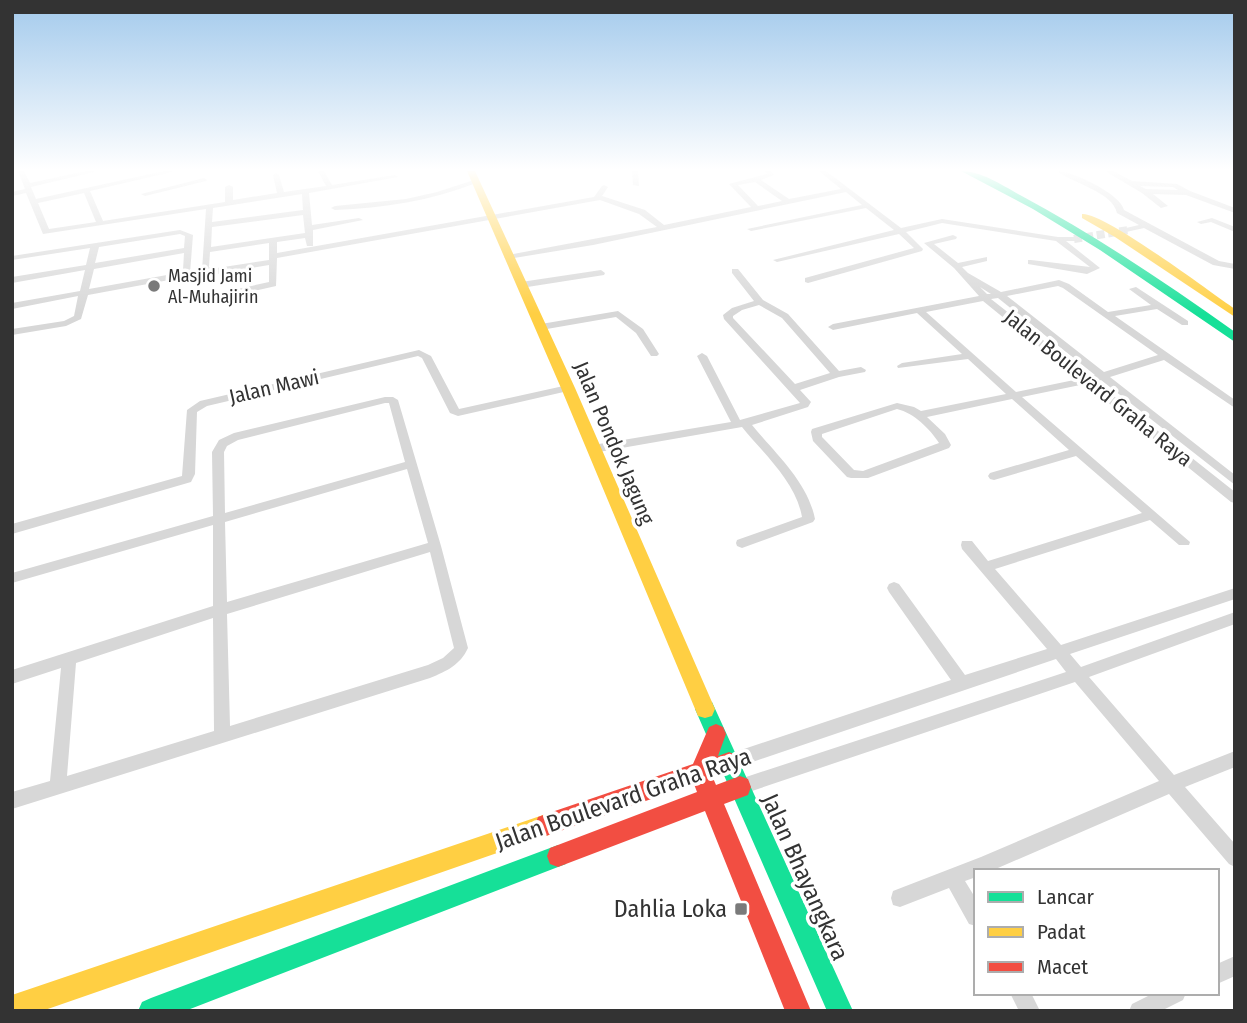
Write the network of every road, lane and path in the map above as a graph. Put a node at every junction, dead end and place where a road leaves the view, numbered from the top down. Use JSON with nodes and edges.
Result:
{"nodes":[{"id":1,"x":40,"y":219,"type":"edge"},
{"id":2,"x":98,"y":219,"type":"edge"},
{"id":3,"x":124,"y":219,"type":"edge"},
{"id":4,"x":209,"y":219,"type":"edge"},
{"id":5,"x":256,"y":219,"type":"edge"},
{"id":6,"x":308,"y":219,"type":"edge"},
{"id":7,"x":481,"y":219,"type":"edge"},
{"id":8,"x":491,"y":219,"type":"edge"},
{"id":9,"x":651,"y":219,"type":"edge"},
{"id":10,"x":706,"y":219,"type":"edge"},
{"id":11,"x":797,"y":219,"type":"edge"},
{"id":12,"x":885,"y":219,"type":"edge"},
{"id":13,"x":1061,"y":219,"type":"edge"},
{"id":14,"x":1088,"y":219,"type":"edge"},
{"id":15,"x":1134,"y":219,"type":"tunnel mouth"},
{"id":16,"x":359,"y":220,"type":"dead end"},
{"id":17,"x":1201,"y":222,"type":"dead end"},
{"id":18,"x":100,"y":223,"type":"junction"},
{"id":19,"x":209,"y":225,"type":"junction"},
{"id":20,"x":1145,"y":225,"type":"junction"},
{"id":21,"x":663,"y":228,"type":"junction"},
{"id":22,"x":751,"y":229,"type":"dead end"},
{"id":23,"x":1129,"y":230,"type":"tunnel mouth"},
{"id":24,"x":1235,"y":230,"type":"edge"},
{"id":25,"x":309,"y":232,"type":"junction"},
{"id":26,"x":903,"y":232,"type":"junction"},
{"id":27,"x":953,"y":237,"type":"dead end"},
{"id":28,"x":1058,"y":239,"type":"junction"},
{"id":29,"x":1074,"y":239,"type":"tunnel mouth"},
{"id":30,"x":930,"y":240,"type":"joint"},
{"id":31,"x":273,"y":241,"type":"junction"},
{"id":32,"x":95,"y":245,"type":"junction"},
{"id":33,"x":188,"y":250,"type":"junction"},
{"id":34,"x":207,"y":250,"type":"junction"},
{"id":35,"x":311,"y":251,"type":"junction"},
{"id":36,"x":508,"y":257,"type":"junction"},
{"id":37,"x":12,"y":258,"type":"edge"},
{"id":38,"x":272,"y":259,"type":"junction"},
{"id":39,"x":984,"y":259,"type":"dead end"},
{"id":40,"x":777,"y":260,"type":"dead end"},
{"id":41,"x":1031,"y":261,"type":"dead end"},
{"id":42,"x":90,"y":267,"type":"junction"},
{"id":43,"x":1235,"y":267,"type":"edge"},
{"id":44,"x":961,"y":270,"type":"junction"},
{"id":45,"x":735,"y":271,"type":"dead end"},
{"id":46,"x":601,"y":272,"type":"dead end"},
{"id":47,"x":12,"y":280,"type":"edge"},
{"id":48,"x":808,"y":280,"type":"dead end"},
{"id":49,"x":521,"y":285,"type":"junction"},
{"id":50,"x":1133,"y":289,"type":"dead end"},
{"id":51,"x":85,"y":293,"type":"junction"},
{"id":52,"x":1000,"y":295,"type":"junction"},
{"id":53,"x":985,"y":298,"type":"junction"},
{"id":54,"x":191,"y":302,"type":"dead end"},
{"id":55,"x":760,"y":302,"type":"junction"},
{"id":56,"x":12,"y":306,"type":"edge"},
{"id":57,"x":1158,"y":306,"type":"junction"},
{"id":58,"x":920,"y":311,"type":"junction"},
{"id":59,"x":1235,"y":314,"type":"edge"},
{"id":60,"x":1105,"y":315,"type":"junction"},
{"id":61,"x":1185,"y":323,"type":"dead end"},
{"id":62,"x":541,"y":327,"type":"junction"},
{"id":63,"x":832,"y":327,"type":"dead end"},
{"id":64,"x":12,"y":332,"type":"edge"},
{"id":65,"x":1235,"y":338,"type":"edge"},
{"id":66,"x":654,"y":354,"type":"dead end"},
{"id":67,"x":702,"y":356,"type":"dead end"},
{"id":68,"x":970,"y":356,"type":"junction"},
{"id":69,"x":1166,"y":356,"type":"junction"},
{"id":70,"x":902,"y":366,"type":"dead end"},
{"id":71,"x":861,"y":370,"type":"dead end"},
{"id":72,"x":837,"y":374,"type":"junction"},
{"id":73,"x":1103,"y":376,"type":"junction"},
{"id":74,"x":1090,"y":380,"type":"junction"},
{"id":75,"x":568,"y":388,"type":"junction"},
{"id":76,"x":795,"y":388,"type":"junction"},
{"id":77,"x":1017,"y":395,"type":"junction"},
{"id":78,"x":1235,"y":405,"type":"edge"},
{"id":79,"x":919,"y":415,"type":"junction"},
{"id":80,"x":741,"y":423,"type":"junction"},
{"id":81,"x":593,"y":449,"type":"junction"},
{"id":82,"x":1076,"y":453,"type":"junction"},
{"id":83,"x":411,"y":464,"type":"junction"},
{"id":84,"x":994,"y":476,"type":"dead end"},
{"id":85,"x":1235,"y":481,"type":"edge"},
{"id":86,"x":1235,"y":499,"type":"edge"},
{"id":87,"x":1152,"y":515,"type":"junction"},
{"id":88,"x":219,"y":517,"type":"junction"},
{"id":89,"x":12,"y":529,"type":"edge"},
{"id":90,"x":1184,"y":542,"type":"dead end"},
{"id":91,"x":742,"y":543,"type":"dead end"},
{"id":92,"x":967,"y":545,"type":"dead end"},
{"id":93,"x":436,"y":546,"type":"junction"},
{"id":94,"x":988,"y":566,"type":"junction"},
{"id":95,"x":13,"y":579,"type":"edge"},
{"id":96,"x":894,"y":588,"type":"dead end"},
{"id":97,"x":1235,"y":593,"type":"edge"},
{"id":98,"x":220,"y":610,"type":"junction"},
{"id":99,"x":1235,"y":618,"type":"edge"},
{"id":100,"x":1061,"y":653,"type":"junction"},
{"id":101,"x":69,"y":659,"type":"junction"},
{"id":102,"x":1077,"y":675,"type":"junction"},
{"id":103,"x":12,"y":677,"type":"edge"},
{"id":104,"x":961,"y":682,"type":"junction"},
{"id":105,"x":716,"y":734,"type":"junction"},
{"id":106,"x":222,"y":735,"type":"junction"},
{"id":107,"x":1235,"y":759,"type":"edge"},
{"id":108,"x":729,"y":762,"type":"junction"},
{"id":109,"x":700,"y":773,"type":"junction"},
{"id":110,"x":1171,"y":784,"type":"junction"},
{"id":111,"x":58,"y":785,"type":"junction"},
{"id":112,"x":740,"y":787,"type":"junction"},
{"id":113,"x":710,"y":797,"type":"junction"},
{"id":114,"x":12,"y":801,"type":"edge"},
{"id":115,"x":1235,"y":858,"type":"edge"},
{"id":116,"x":953,"y":878,"type":"junction"},
{"id":117,"x":900,"y":898,"type":"dead end"},
{"id":118,"x":974,"y":914,"type":"edge"},
{"id":119,"x":1235,"y":966,"type":"edge"},
{"id":120,"x":1219,"y":973,"type":"edge"},
{"id":121,"x":1021,"y":995,"type":"edge"},
{"id":122,"x":1173,"y":995,"type":"edge"},
{"id":123,"x":12,"y":1008,"type":"edge"},
{"id":124,"x":150,"y":1011,"type":"edge"},
{"id":125,"x":798,"y":1011,"type":"edge"},
{"id":126,"x":840,"y":1011,"type":"edge"},
{"id":127,"x":1030,"y":1011,"type":"edge"},
{"id":128,"x":1139,"y":1011,"type":"edge"}],
"edges":[{"from":1,"to":18,"type":"street"},
{"from":2,"to":18,"type":"street"},
{"from":3,"to":18,"type":"street"},
{"from":4,"to":19,"type":"street"},
{"from":5,"to":19,"type":"street"},
{"from":6,"to":25,"type":"street"},
{"from":7,"to":35,"type":"street"},
{"from":8,"to":36,"type":"main road","name":"Jalan Pondok Jagung"},
{"from":9,"to":21,"type":"street"},
{"from":10,"to":21,"type":"street"},
{"from":11,"to":22,"type":"street"},
{"from":12,"to":26,"type":"street"},
{"from":13,"to":65,"type":"main road"},
{"from":14,"to":59,"type":"main road"},
{"from":15,"to":20,"type":"street"},
{"from":16,"to":25,"type":"street"},
{"from":17,"to":24,"type":"street"},
{"from":19,"to":34,"type":"street"},
{"from":20,"to":23,"type":"street"},
{"from":20,"to":43,"type":"street"},
{"from":21,"to":36,"type":"street"},
{"from":25,"to":31,"type":"street"},
{"from":25,"to":35,"type":"street"},
{"from":26,"to":28,"type":"street"},
{"from":26,"to":40,"type":"street"},
{"from":26,"to":48,"type":"street"},
{"from":27,"to":30,"type":"street"},
{"from":28,"to":29,"type":"street"},
{"from":28,"to":41,"type":"street"},
{"from":30,"to":44,"type":"street","name":"Jalan Boulevard Graha Raya"},
{"from":31,"to":34,"type":"street"},
{"from":31,"to":38,"type":"street"},
{"from":32,"to":33,"type":"street"},
{"from":32,"to":37,"type":"street"},
{"from":32,"to":42,"type":"street"},
{"from":33,"to":42,"type":"street"},
{"from":33,"to":51,"type":"street"},
{"from":34,"to":38,"type":"street"},
{"from":35,"to":38,"type":"street"},
{"from":36,"to":49,"type":"main road","name":"Jalan Pondok Jagung"},
{"from":38,"to":54,"type":"street"},
{"from":39,"to":44,"type":"street"},
{"from":42,"to":47,"type":"street"},
{"from":42,"to":51,"type":"street"},
{"from":44,"to":52,"type":"street","name":"Jalan Boulevard Graha Raya"},
{"from":44,"to":53,"type":"street","name":"Jalan Boulevard Graha Raya"},
{"from":45,"to":55,"type":"street"},
{"from":46,"to":49,"type":"street"},
{"from":49,"to":62,"type":"main road","name":"Jalan Pondok Jagung"},
{"from":50,"to":57,"type":"street"},
{"from":51,"to":56,"type":"street"},
{"from":51,"to":64,"type":"street"},
{"from":52,"to":53,"type":"street"},
{"from":52,"to":60,"type":"street"},
{"from":52,"to":73,"type":"street","name":"Jalan Boulevard Graha Raya"},
{"from":53,"to":58,"type":"street"},
{"from":53,"to":74,"type":"street","name":"Jalan Boulevard Graha Raya"},
{"from":55,"to":72,"type":"street"},
{"from":55,"to":76,"type":"street"},
{"from":57,"to":60,"type":"street"},
{"from":57,"to":61,"type":"street"},
{"from":58,"to":63,"type":"street"},
{"from":58,"to":68,"type":"street"},
{"from":60,"to":69,"type":"street"},
{"from":62,"to":66,"type":"street"},
{"from":62,"to":75,"type":"main road","name":"Jalan Pondok Jagung"},
{"from":67,"to":80,"type":"street"},
{"from":68,"to":70,"type":"street"},
{"from":68,"to":77,"type":"street"},
{"from":69,"to":73,"type":"street"},
{"from":69,"to":78,"type":"street"},
{"from":71,"to":72,"type":"street"},
{"from":72,"to":76,"type":"street"},
{"from":73,"to":74,"type":"street"},
{"from":73,"to":85,"type":"street","name":"Jalan Boulevard Graha Raya"},
{"from":74,"to":77,"type":"street"},
{"from":74,"to":86,"type":"street","name":"Jalan Boulevard Graha Raya"},
{"from":75,"to":81,"type":"main road","name":"Jalan Pondok Jagung"},
{"from":75,"to":89,"type":"street","name":"Jalan Mawi"},
{"from":76,"to":80,"type":"street"},
{"from":77,"to":79,"type":"street"},
{"from":77,"to":82,"type":"street"},
{"from":79,"to":79,"type":"street"},
{"from":80,"to":81,"type":"street"},
{"from":80,"to":91,"type":"street"},
{"from":81,"to":105,"type":"main road","name":"Jalan Pondok Jagung"},
{"from":82,"to":84,"type":"street"},
{"from":82,"to":87,"type":"street"},
{"from":83,"to":88,"type":"street"},
{"from":83,"to":88,"type":"street"},
{"from":83,"to":93,"type":"street"},
{"from":87,"to":90,"type":"street"},
{"from":87,"to":94,"type":"street"},
{"from":88,"to":95,"type":"street"},
{"from":88,"to":98,"type":"street"},
{"from":92,"to":94,"type":"street"},
{"from":93,"to":98,"type":"street"},
{"from":93,"to":106,"type":"street"},
{"from":94,"to":100,"type":"street"},
{"from":96,"to":104,"type":"street"},
{"from":97,"to":100,"type":"street","name":"Jalan Boulevard Graha Raya"},
{"from":98,"to":101,"type":"street"},
{"from":98,"to":106,"type":"street"},
{"from":99,"to":102,"type":"street","name":"Jalan Boulevard Graha Raya"},
{"from":100,"to":102,"type":"street"},
{"from":100,"to":104,"type":"street","name":"Jalan Boulevard Graha Raya"},
{"from":101,"to":103,"type":"street"},
{"from":101,"to":111,"type":"street"},
{"from":102,"to":110,"type":"street"},
{"from":102,"to":112,"type":"street","name":"Jalan Boulevard Graha Raya"},
{"from":104,"to":108,"type":"street","name":"Jalan Boulevard Graha Raya"},
{"from":105,"to":108,"type":"main road","name":"Jalan Pondok Jagung"},
{"from":105,"to":109,"type":"main road"},
{"from":106,"to":111,"type":"street"},
{"from":107,"to":110,"type":"street"},
{"from":108,"to":109,"type":"main road","name":"Jalan Boulevard Graha Raya"},
{"from":108,"to":112,"type":"main road","name":"Jalan Bhayangkara"},
{"from":109,"to":113,"type":"main road"},
{"from":109,"to":123,"type":"main road","name":"Jalan Boulevard Graha Raya"},
{"from":110,"to":115,"type":"street"},
{"from":110,"to":116,"type":"street"},
{"from":111,"to":114,"type":"street"},
{"from":112,"to":113,"type":"main road","name":"Jalan Boulevard Graha Raya"},
{"from":112,"to":126,"type":"main road","name":"Jalan Bhayangkara"},
{"from":113,"to":124,"type":"main road","name":"Jalan Boulevard Graha Raya"},
{"from":113,"to":125,"type":"main road"},
{"from":116,"to":117,"type":"street"},
{"from":116,"to":118,"type":"street"},
{"from":119,"to":120,"type":"street"},
{"from":121,"to":127,"type":"street"},
{"from":122,"to":128,"type":"street"}]}
